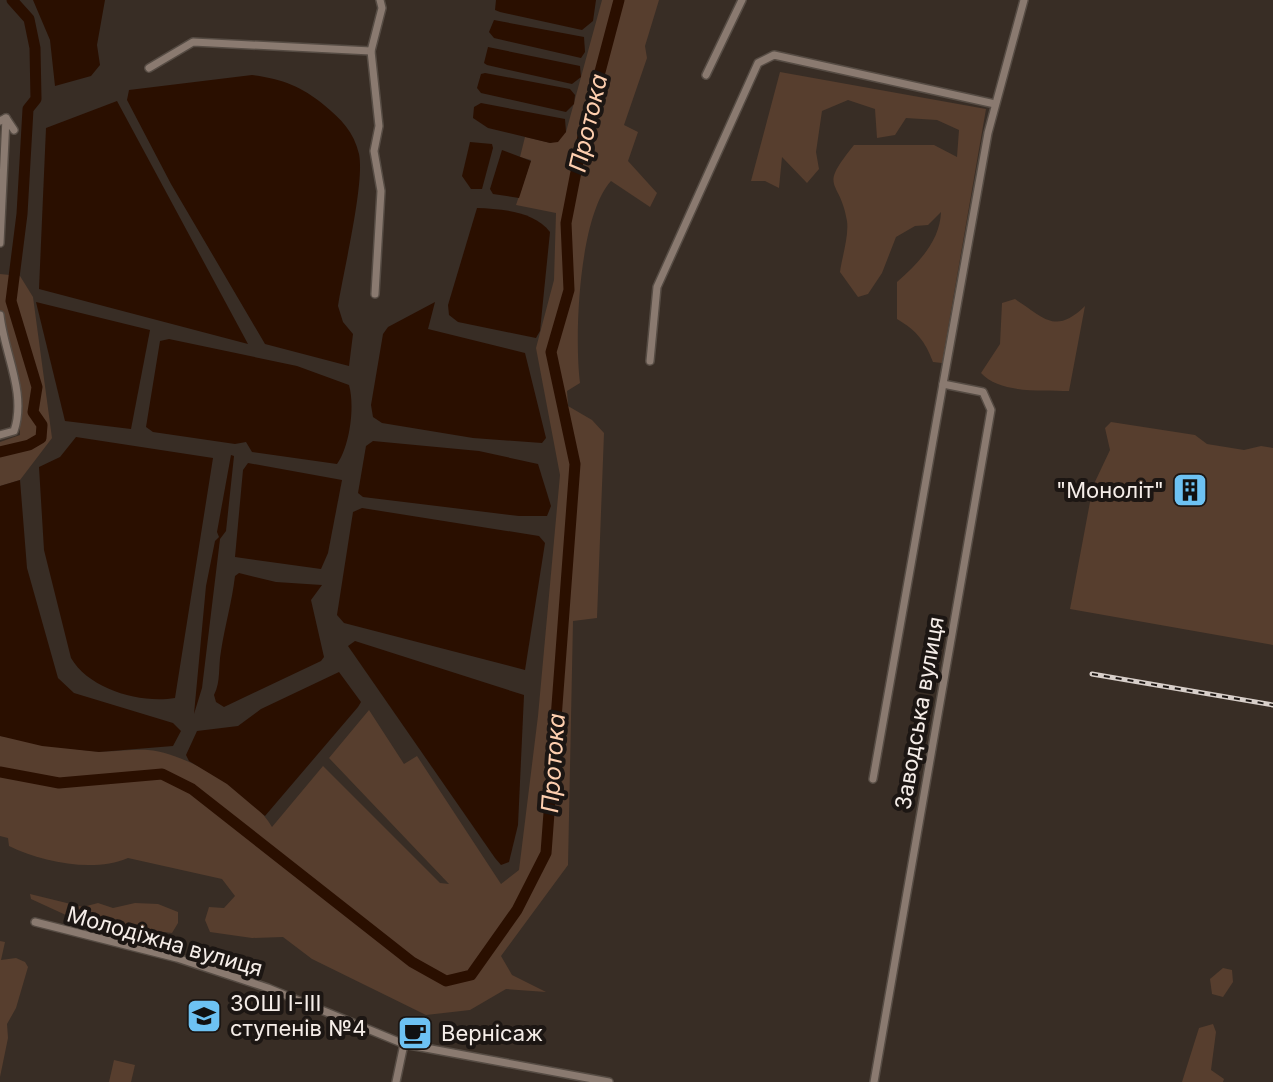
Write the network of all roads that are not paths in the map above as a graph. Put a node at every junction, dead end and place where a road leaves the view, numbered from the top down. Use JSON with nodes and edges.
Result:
{"nodes":[{"id":1,"x":380,"y":0,"type":"edge"},
{"id":2,"x":742,"y":0,"type":"edge"},
{"id":3,"x":1024,"y":0,"type":"edge"},
{"id":4,"x":371,"y":51,"type":"junction"},
{"id":5,"x":149,"y":68,"type":"dead end"},
{"id":6,"x":706,"y":75,"type":"dead end"},
{"id":7,"x":995,"y":104,"type":"junction"},
{"id":8,"x":3,"y":120,"type":"edge"},
{"id":9,"x":14,"y":130,"type":"dead end"},
{"id":10,"x":0,"y":243,"type":"edge"},
{"id":11,"x":375,"y":294,"type":"dead end"},
{"id":12,"x":0,"y":315,"type":"edge"},
{"id":13,"x":650,"y":361,"type":"dead end"},
{"id":14,"x":943,"y":384,"type":"junction"},
{"id":15,"x":0,"y":435,"type":"edge"},
{"id":16,"x":873,"y":779,"type":"dead end"},
{"id":17,"x":35,"y":922,"type":"dead end"},
{"id":18,"x":404,"y":1044,"type":"junction"},
{"id":19,"x":396,"y":1082,"type":"edge"},
{"id":20,"x":609,"y":1082,"type":"edge"},
{"id":21,"x":874,"y":1082,"type":"edge"}],
"edges":[{"from":1,"to":4,"type":"street"},
{"from":2,"to":6,"type":"street"},
{"from":3,"to":7,"type":"street","name":"Заводська вулиця"},
{"from":4,"to":5,"type":"street"},
{"from":4,"to":11,"type":"street"},
{"from":7,"to":13,"type":"street"},
{"from":7,"to":14,"type":"street","name":"Заводська вулиця"},
{"from":8,"to":9,"type":"street"},
{"from":8,"to":10,"type":"street"},
{"from":12,"to":15,"type":"street"},
{"from":14,"to":16,"type":"street","name":"Заводська вулиця"},
{"from":14,"to":21,"type":"street","name":"Заводська вулиця"},
{"from":17,"to":18,"type":"street","name":"Молодіжна вулиця"},
{"from":18,"to":19,"type":"street"},
{"from":18,"to":20,"type":"street","name":"Молодіжна вулиця"}]}
